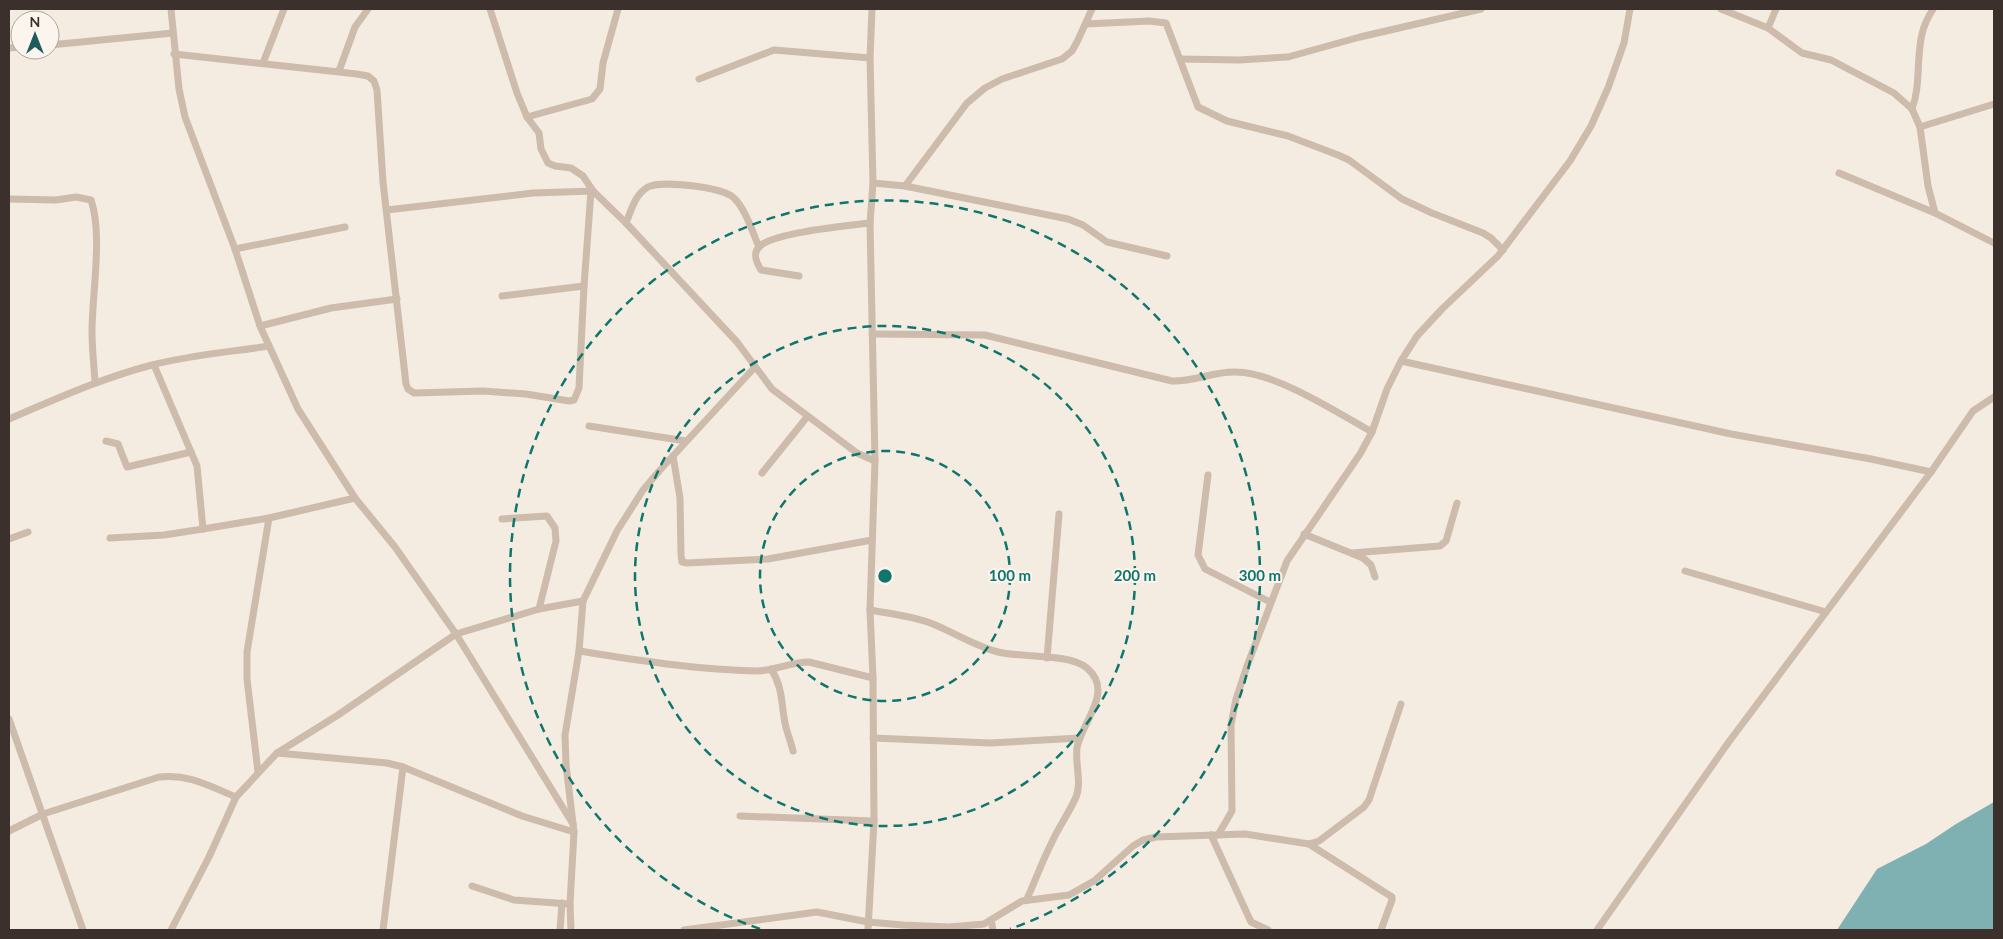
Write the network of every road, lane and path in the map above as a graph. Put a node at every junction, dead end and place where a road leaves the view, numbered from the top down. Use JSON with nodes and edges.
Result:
{"nodes":[{"id":1,"x":171,"y":9,"type":"edge"},
{"id":2,"x":284,"y":9,"type":"edge"},
{"id":3,"x":368,"y":9,"type":"edge"},
{"id":4,"x":490,"y":9,"type":"edge"},
{"id":5,"x":618,"y":9,"type":"edge"},
{"id":6,"x":872,"y":9,"type":"edge"},
{"id":7,"x":1092,"y":9,"type":"edge"},
{"id":8,"x":1481,"y":9,"type":"edge"},
{"id":9,"x":1630,"y":9,"type":"edge"},
{"id":10,"x":1721,"y":9,"type":"edge"},
{"id":11,"x":1776,"y":9,"type":"edge"},
{"id":12,"x":1933,"y":9,"type":"edge"},
{"id":13,"x":1086,"y":24,"type":"junction"},
{"id":14,"x":1768,"y":28,"type":"junction"},
{"id":15,"x":173,"y":33,"type":"junction"},
{"id":16,"x":60,"y":44,"type":"edge"},
{"id":17,"x":174,"y":54,"type":"junction"},
{"id":18,"x":870,"y":58,"type":"junction"},
{"id":19,"x":1180,"y":59,"type":"junction"},
{"id":20,"x":263,"y":63,"type":"junction"},
{"id":21,"x":339,"y":71,"type":"junction"},
{"id":22,"x":699,"y":79,"type":"dead end"},
{"id":23,"x":1994,"y":104,"type":"edge"},
{"id":24,"x":1912,"y":110,"type":"junction"},
{"id":25,"x":527,"y":117,"type":"junction"},
{"id":26,"x":1920,"y":126,"type":"junction"},
{"id":27,"x":1839,"y":173,"type":"dead end"},
{"id":28,"x":872,"y":183,"type":"junction"},
{"id":29,"x":905,"y":186,"type":"junction"},
{"id":30,"x":592,"y":191,"type":"junction"},
{"id":31,"x":9,"y":199,"type":"edge"},
{"id":32,"x":387,"y":210,"type":"junction"},
{"id":33,"x":1934,"y":212,"type":"junction"},
{"id":34,"x":626,"y":223,"type":"junction"},
{"id":35,"x":870,"y":223,"type":"junction"},
{"id":36,"x":345,"y":227,"type":"dead end"},
{"id":37,"x":1994,"y":243,"type":"edge"},
{"id":38,"x":759,"y":247,"type":"junction"},
{"id":39,"x":235,"y":249,"type":"junction"},
{"id":40,"x":1502,"y":250,"type":"junction"},
{"id":41,"x":1167,"y":256,"type":"dead end"},
{"id":42,"x":799,"y":276,"type":"dead end"},
{"id":43,"x":584,"y":286,"type":"junction"},
{"id":44,"x":502,"y":296,"type":"dead end"},
{"id":45,"x":397,"y":299,"type":"junction"},
{"id":46,"x":260,"y":326,"type":"junction"},
{"id":47,"x":872,"y":334,"type":"junction"},
{"id":48,"x":269,"y":346,"type":"junction"},
{"id":49,"x":1401,"y":361,"type":"junction"},
{"id":50,"x":154,"y":364,"type":"junction"},
{"id":51,"x":755,"y":367,"type":"junction"},
{"id":52,"x":95,"y":382,"type":"junction"},
{"id":53,"x":1994,"y":397,"type":"edge"},
{"id":54,"x":807,"y":417,"type":"junction"},
{"id":55,"x":9,"y":419,"type":"edge"},
{"id":56,"x":589,"y":426,"type":"dead end"},
{"id":57,"x":1372,"y":432,"type":"junction"},
{"id":58,"x":106,"y":441,"type":"dead end"},
{"id":59,"x":686,"y":441,"type":"junction"},
{"id":60,"x":191,"y":452,"type":"junction"},
{"id":61,"x":673,"y":456,"type":"junction"},
{"id":62,"x":875,"y":460,"type":"junction"},
{"id":63,"x":1930,"y":472,"type":"junction"},
{"id":64,"x":762,"y":473,"type":"dead end"},
{"id":65,"x":1208,"y":474,"type":"dead end"},
{"id":66,"x":355,"y":498,"type":"junction"},
{"id":67,"x":1457,"y":504,"type":"dead end"},
{"id":68,"x":1059,"y":514,"type":"dead end"},
{"id":69,"x":269,"y":518,"type":"junction"},
{"id":70,"x":502,"y":519,"type":"dead end"},
{"id":71,"x":203,"y":529,"type":"junction"},
{"id":72,"x":28,"y":532,"type":"dead end"},
{"id":73,"x":1304,"y":534,"type":"junction"},
{"id":74,"x":110,"y":538,"type":"dead end"},
{"id":75,"x":9,"y":539,"type":"edge"},
{"id":76,"x":872,"y":540,"type":"junction"},
{"id":77,"x":1352,"y":552,"type":"junction"},
{"id":78,"x":1685,"y":571,"type":"dead end"},
{"id":79,"x":1375,"y":577,"type":"dead end"},
{"id":80,"x":583,"y":601,"type":"junction"},
{"id":81,"x":1270,"y":602,"type":"junction"},
{"id":82,"x":539,"y":609,"type":"junction"},
{"id":83,"x":870,"y":610,"type":"junction"},
{"id":84,"x":1826,"y":612,"type":"junction"},
{"id":85,"x":456,"y":634,"type":"junction"},
{"id":86,"x":579,"y":651,"type":"junction"},
{"id":87,"x":1047,"y":658,"type":"junction"},
{"id":88,"x":772,"y":669,"type":"junction"},
{"id":89,"x":873,"y":678,"type":"junction"},
{"id":90,"x":1401,"y":704,"type":"dead end"},
{"id":91,"x":9,"y":719,"type":"edge"},
{"id":92,"x":873,"y":738,"type":"junction"},
{"id":93,"x":1080,"y":738,"type":"junction"},
{"id":94,"x":793,"y":751,"type":"dead end"},
{"id":95,"x":277,"y":753,"type":"junction"},
{"id":96,"x":403,"y":767,"type":"junction"},
{"id":97,"x":258,"y":772,"type":"junction"},
{"id":98,"x":236,"y":797,"type":"junction"},
{"id":99,"x":43,"y":814,"type":"junction"},
{"id":100,"x":740,"y":816,"type":"dead end"},
{"id":101,"x":874,"y":821,"type":"junction"},
{"id":102,"x":573,"y":828,"type":"junction"},
{"id":103,"x":9,"y":831,"type":"edge"},
{"id":104,"x":1214,"y":835,"type":"junction"},
{"id":105,"x":1309,"y":844,"type":"junction"},
{"id":106,"x":472,"y":886,"type":"dead end"},
{"id":107,"x":1027,"y":899,"type":"junction"},
{"id":108,"x":562,"y":903,"type":"junction"},
{"id":109,"x":570,"y":904,"type":"junction"},
{"id":110,"x":990,"y":920,"type":"junction"},
{"id":111,"x":868,"y":926,"type":"edge"},
{"id":112,"x":83,"y":930,"type":"edge"},
{"id":113,"x":172,"y":930,"type":"edge"},
{"id":114,"x":383,"y":930,"type":"edge"},
{"id":115,"x":560,"y":930,"type":"edge"},
{"id":116,"x":571,"y":930,"type":"edge"},
{"id":117,"x":684,"y":930,"type":"edge"},
{"id":118,"x":993,"y":930,"type":"edge"},
{"id":119,"x":1268,"y":930,"type":"edge"},
{"id":120,"x":1381,"y":930,"type":"edge"},
{"id":121,"x":1597,"y":930,"type":"edge"}],
"edges":[{"from":1,"to":15,"type":"street"},
{"from":2,"to":20,"type":"street"},
{"from":3,"to":21,"type":"street"},
{"from":4,"to":25,"type":"street"},
{"from":5,"to":25,"type":"street"},
{"from":6,"to":18,"type":"street"},
{"from":7,"to":13,"type":"street"},
{"from":8,"to":19,"type":"street"},
{"from":9,"to":40,"type":"street"},
{"from":10,"to":14,"type":"street"},
{"from":11,"to":14,"type":"street"},
{"from":12,"to":24,"type":"street"},
{"from":13,"to":19,"type":"street"},
{"from":13,"to":29,"type":"street"},
{"from":14,"to":24,"type":"street"},
{"from":15,"to":16,"type":"street"},
{"from":15,"to":17,"type":"street"},
{"from":17,"to":20,"type":"street"},
{"from":17,"to":39,"type":"street"},
{"from":18,"to":22,"type":"street"},
{"from":18,"to":28,"type":"street"},
{"from":19,"to":40,"type":"street"},
{"from":20,"to":21,"type":"street"},
{"from":21,"to":32,"type":"street"},
{"from":23,"to":26,"type":"street"},
{"from":24,"to":26,"type":"street"},
{"from":25,"to":30,"type":"street"},
{"from":26,"to":33,"type":"street"},
{"from":27,"to":33,"type":"street"},
{"from":28,"to":29,"type":"street"},
{"from":28,"to":35,"type":"street"},
{"from":29,"to":41,"type":"street"},
{"from":30,"to":32,"type":"street"},
{"from":30,"to":34,"type":"street"},
{"from":30,"to":43,"type":"street"},
{"from":31,"to":52,"type":"street"},
{"from":32,"to":45,"type":"street"},
{"from":33,"to":37,"type":"street"},
{"from":34,"to":38,"type":"street"},
{"from":34,"to":51,"type":"street"},
{"from":35,"to":38,"type":"street"},
{"from":35,"to":47,"type":"street"},
{"from":36,"to":39,"type":"street"},
{"from":38,"to":42,"type":"street"},
{"from":39,"to":46,"type":"street"},
{"from":40,"to":49,"type":"street"},
{"from":43,"to":44,"type":"street"},
{"from":43,"to":45,"type":"street"},
{"from":45,"to":46,"type":"street"},
{"from":46,"to":48,"type":"street"},
{"from":47,"to":57,"type":"street"},
{"from":47,"to":62,"type":"street"},
{"from":48,"to":50,"type":"street"},
{"from":48,"to":66,"type":"street"},
{"from":49,"to":57,"type":"street"},
{"from":49,"to":63,"type":"street"},
{"from":50,"to":52,"type":"street"},
{"from":50,"to":60,"type":"street"},
{"from":51,"to":54,"type":"street"},
{"from":51,"to":59,"type":"street"},
{"from":52,"to":55,"type":"street"},
{"from":53,"to":63,"type":"street"},
{"from":54,"to":62,"type":"street"},
{"from":54,"to":64,"type":"street"},
{"from":56,"to":59,"type":"street"},
{"from":57,"to":73,"type":"street"},
{"from":58,"to":60,"type":"street"},
{"from":59,"to":61,"type":"street"},
{"from":60,"to":71,"type":"street"},
{"from":61,"to":76,"type":"street"},
{"from":61,"to":80,"type":"street"},
{"from":62,"to":76,"type":"street"},
{"from":63,"to":84,"type":"street"},
{"from":65,"to":81,"type":"street"},
{"from":66,"to":69,"type":"street"},
{"from":66,"to":85,"type":"street"},
{"from":67,"to":77,"type":"street"},
{"from":68,"to":87,"type":"street"},
{"from":69,"to":71,"type":"street"},
{"from":69,"to":97,"type":"street"},
{"from":70,"to":82,"type":"street"},
{"from":71,"to":74,"type":"street"},
{"from":72,"to":75,"type":"street"},
{"from":73,"to":77,"type":"street"},
{"from":73,"to":81,"type":"street"},
{"from":76,"to":83,"type":"street"},
{"from":77,"to":79,"type":"street"},
{"from":78,"to":84,"type":"street"},
{"from":80,"to":82,"type":"street"},
{"from":80,"to":86,"type":"street"},
{"from":81,"to":104,"type":"street"},
{"from":82,"to":85,"type":"street"},
{"from":83,"to":87,"type":"street"},
{"from":83,"to":89,"type":"street"},
{"from":84,"to":121,"type":"street"},
{"from":85,"to":95,"type":"street"},
{"from":85,"to":102,"type":"street"},
{"from":86,"to":88,"type":"street"},
{"from":86,"to":102,"type":"street"},
{"from":87,"to":93,"type":"street"},
{"from":88,"to":89,"type":"street"},
{"from":88,"to":94,"type":"street"},
{"from":89,"to":92,"type":"street"},
{"from":90,"to":105,"type":"street"},
{"from":91,"to":99,"type":"street"},
{"from":92,"to":93,"type":"street"},
{"from":92,"to":101,"type":"street"},
{"from":93,"to":107,"type":"street"},
{"from":95,"to":96,"type":"street"},
{"from":95,"to":97,"type":"street"},
{"from":96,"to":102,"type":"street"},
{"from":96,"to":114,"type":"street"},
{"from":97,"to":98,"type":"street"},
{"from":98,"to":99,"type":"street"},
{"from":98,"to":113,"type":"street"},
{"from":99,"to":103,"type":"street"},
{"from":99,"to":112,"type":"street"},
{"from":100,"to":101,"type":"street"},
{"from":101,"to":111,"type":"street"},
{"from":102,"to":109,"type":"street"},
{"from":104,"to":105,"type":"street"},
{"from":104,"to":107,"type":"street"},
{"from":104,"to":119,"type":"street"},
{"from":105,"to":120,"type":"street"},
{"from":106,"to":108,"type":"street"},
{"from":107,"to":110,"type":"street"},
{"from":108,"to":109,"type":"street"},
{"from":108,"to":115,"type":"street"},
{"from":109,"to":116,"type":"street"},
{"from":110,"to":111,"type":"street"},
{"from":110,"to":118,"type":"street"},
{"from":111,"to":117,"type":"street"}]}
